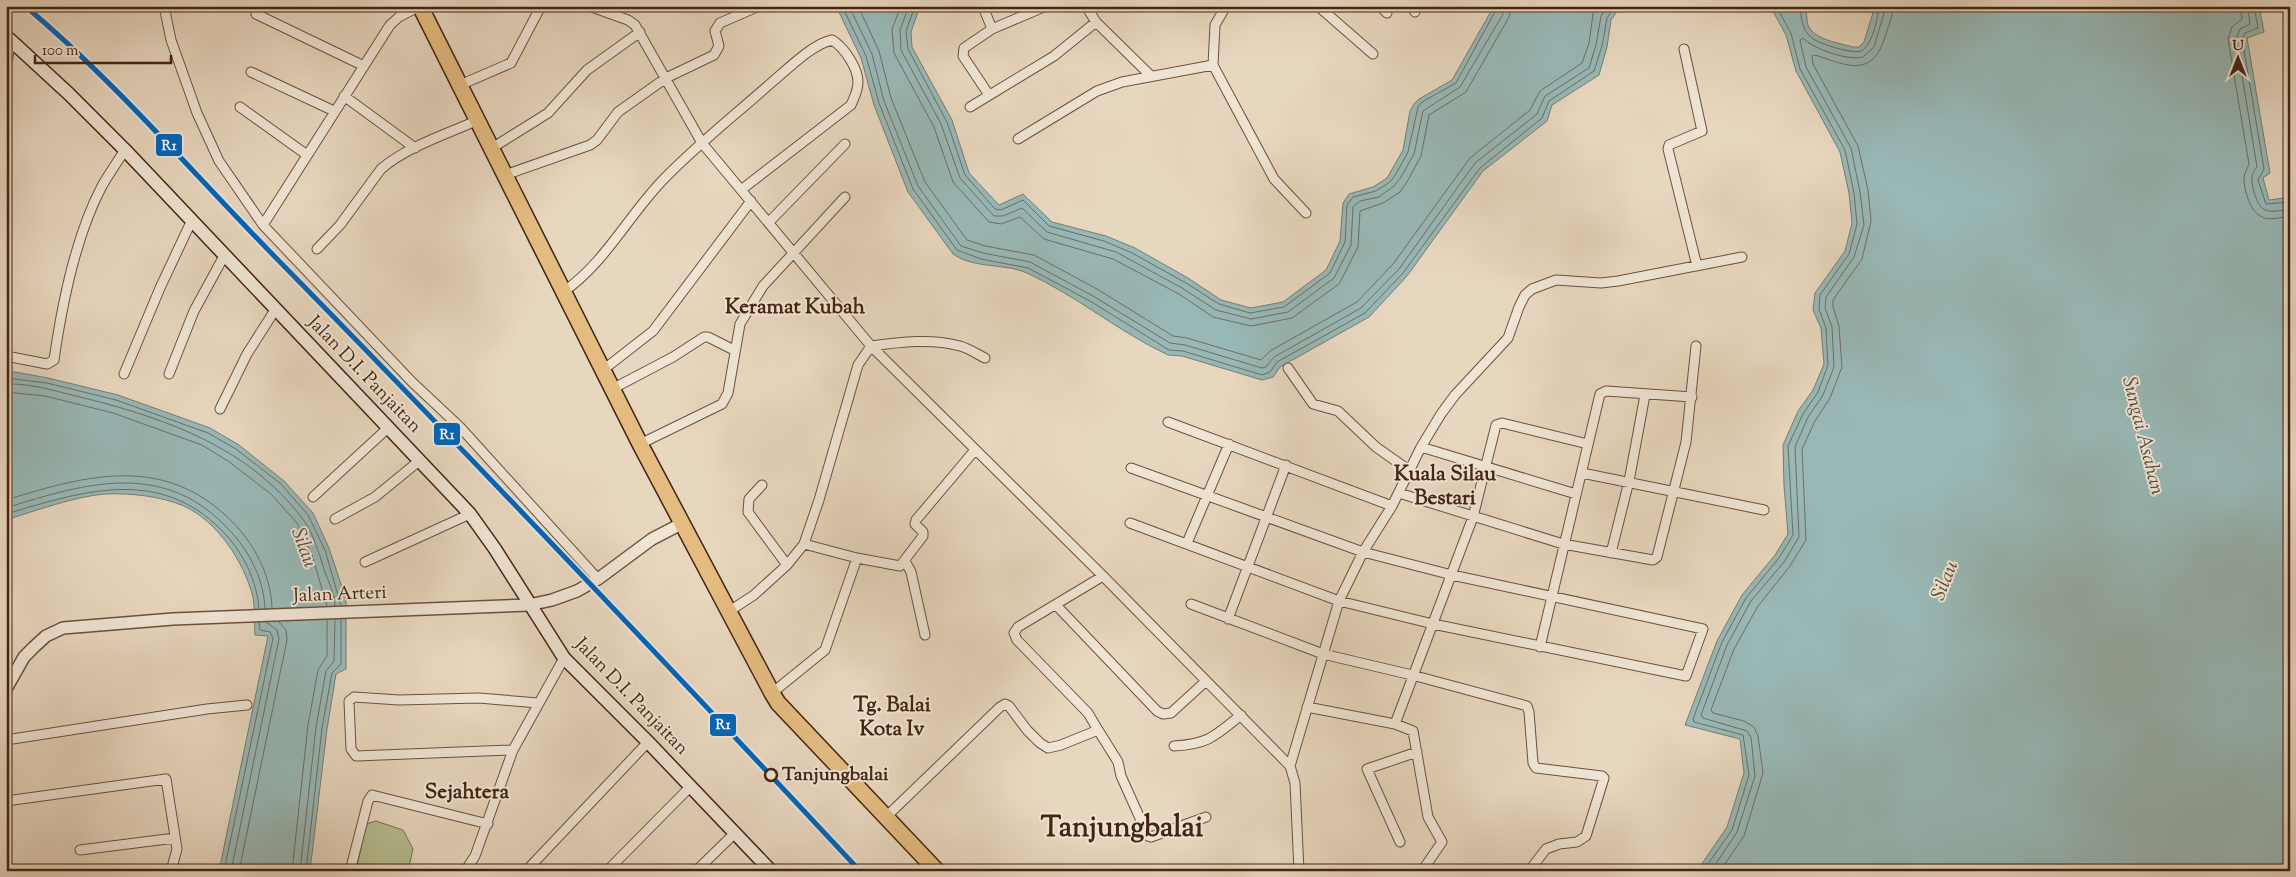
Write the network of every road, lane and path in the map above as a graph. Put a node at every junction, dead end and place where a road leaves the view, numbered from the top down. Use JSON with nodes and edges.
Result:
{"nodes":[{"id":1,"x":164,"y":6,"type":"edge"},
{"id":2,"x":420,"y":6,"type":"edge"},
{"id":3,"x":541,"y":6,"type":"edge"},
{"id":4,"x":589,"y":6,"type":"edge"},
{"id":5,"x":759,"y":6,"type":"edge"},
{"id":6,"x":1046,"y":6,"type":"edge"},
{"id":7,"x":1086,"y":6,"type":"edge"},
{"id":8,"x":1226,"y":6,"type":"edge"},
{"id":9,"x":1318,"y":6,"type":"edge"},
{"id":10,"x":985,"y":7,"type":"edge"},
{"id":11,"x":256,"y":14,"type":"dead end"},
{"id":12,"x":1096,"y":22,"type":"junction"},
{"id":13,"x":992,"y":29,"type":"junction"},
{"id":14,"x":640,"y":32,"type":"junction"},
{"id":15,"x":9,"y":38,"type":"edge"},
{"id":16,"x":1684,"y":49,"type":"dead end"},
{"id":17,"x":1373,"y":54,"type":"dead end"},
{"id":18,"x":1213,"y":65,"type":"junction"},
{"id":19,"x":364,"y":66,"type":"junction"},
{"id":20,"x":6,"y":68,"type":"edge"},
{"id":21,"x":251,"y":72,"type":"dead end"},
{"id":22,"x":1151,"y":76,"type":"junction"},
{"id":23,"x":666,"y":78,"type":"junction"},
{"id":24,"x":460,"y":85,"type":"junction"},
{"id":25,"x":989,"y":95,"type":"junction"},
{"id":26,"x":344,"y":96,"type":"junction"},
{"id":27,"x":970,"y":107,"type":"dead end"},
{"id":28,"x":240,"y":108,"type":"dead end"},
{"id":29,"x":334,"y":111,"type":"junction"},
{"id":30,"x":478,"y":120,"type":"junction"},
{"id":31,"x":1018,"y":139,"type":"dead end"},
{"id":32,"x":702,"y":143,"type":"junction"},
{"id":33,"x":845,"y":144,"type":"dead end"},
{"id":34,"x":415,"y":148,"type":"junction"},
{"id":35,"x":492,"y":148,"type":"junction"},
{"id":36,"x":125,"y":150,"type":"junction"},
{"id":37,"x":307,"y":155,"type":"junction"},
{"id":38,"x":505,"y":175,"type":"junction"},
{"id":39,"x":741,"y":190,"type":"junction"},
{"id":40,"x":845,"y":197,"type":"dead end"},
{"id":41,"x":751,"y":201,"type":"junction"},
{"id":42,"x":1306,"y":213,"type":"dead end"},
{"id":43,"x":191,"y":222,"type":"junction"},
{"id":44,"x":769,"y":222,"type":"junction"},
{"id":45,"x":262,"y":225,"type":"junction"},
{"id":46,"x":317,"y":249,"type":"dead end"},
{"id":47,"x":794,"y":252,"type":"junction"},
{"id":48,"x":224,"y":256,"type":"junction"},
{"id":49,"x":1742,"y":257,"type":"dead end"},
{"id":50,"x":1697,"y":266,"type":"junction"},
{"id":51,"x":563,"y":292,"type":"junction"},
{"id":52,"x":275,"y":310,"type":"junction"},
{"id":53,"x":871,"y":346,"type":"junction"},
{"id":54,"x":1696,"y":346,"type":"dead end"},
{"id":55,"x":734,"y":350,"type":"junction"},
{"id":56,"x":6,"y":356,"type":"edge"},
{"id":57,"x":985,"y":358,"type":"dead end"},
{"id":58,"x":1288,"y":368,"type":"dead end"},
{"id":59,"x":603,"y":370,"type":"junction"},
{"id":60,"x":124,"y":374,"type":"dead end"},
{"id":61,"x":168,"y":374,"type":"dead end"},
{"id":62,"x":614,"y":388,"type":"junction"},
{"id":63,"x":1645,"y":395,"type":"junction"},
{"id":64,"x":1692,"y":397,"type":"junction"},
{"id":65,"x":220,"y":409,"type":"dead end"},
{"id":66,"x":1168,"y":422,"type":"dead end"},
{"id":67,"x":389,"y":427,"type":"junction"},
{"id":68,"x":640,"y":444,"type":"junction"},
{"id":69,"x":1229,"y":444,"type":"junction"},
{"id":70,"x":1588,"y":444,"type":"junction"},
{"id":71,"x":1421,"y":447,"type":"junction"},
{"id":72,"x":975,"y":450,"type":"junction"},
{"id":73,"x":419,"y":461,"type":"junction"},
{"id":74,"x":1286,"y":465,"type":"junction"},
{"id":75,"x":1484,"y":467,"type":"junction"},
{"id":76,"x":1131,"y":468,"type":"dead end"},
{"id":77,"x":1410,"y":471,"type":"junction"},
{"id":78,"x":1582,"y":472,"type":"junction"},
{"id":79,"x":1629,"y":481,"type":"junction"},
{"id":80,"x":762,"y":485,"type":"dead end"},
{"id":81,"x":1675,"y":490,"type":"junction"},
{"id":82,"x":1399,"y":493,"type":"junction"},
{"id":83,"x":1576,"y":494,"type":"junction"},
{"id":84,"x":1207,"y":495,"type":"junction"},
{"id":85,"x":312,"y":497,"type":"dead end"},
{"id":86,"x":1392,"y":506,"type":"junction"},
{"id":87,"x":1764,"y":510,"type":"dead end"},
{"id":88,"x":470,"y":514,"type":"junction"},
{"id":89,"x":1266,"y":517,"type":"junction"},
{"id":90,"x":1473,"y":517,"type":"junction"},
{"id":91,"x":335,"y":519,"type":"dead end"},
{"id":92,"x":681,"y":524,"type":"junction"},
{"id":93,"x":1130,"y":524,"type":"dead end"},
{"id":94,"x":1187,"y":543,"type":"junction"},
{"id":95,"x":804,"y":544,"type":"junction"},
{"id":96,"x":1563,"y":544,"type":"junction"},
{"id":97,"x":1363,"y":552,"type":"junction"},
{"id":98,"x":1611,"y":553,"type":"junction"},
{"id":99,"x":857,"y":558,"type":"junction"},
{"id":100,"x":905,"y":561,"type":"junction"},
{"id":101,"x":365,"y":562,"type":"dead end"},
{"id":102,"x":787,"y":565,"type":"junction"},
{"id":103,"x":1247,"y":568,"type":"junction"},
{"id":104,"x":1452,"y":575,"type":"junction"},
{"id":105,"x":1103,"y":576,"type":"junction"},
{"id":106,"x":598,"y":579,"type":"junction"},
{"id":107,"x":1550,"y":596,"type":"junction"},
{"id":108,"x":1339,"y":601,"type":"junction"},
{"id":109,"x":1191,"y":604,"type":"dead end"},
{"id":110,"x":529,"y":605,"type":"junction"},
{"id":111,"x":1056,"y":606,"type":"junction"},
{"id":112,"x":728,"y":612,"type":"junction"},
{"id":113,"x":1228,"y":619,"type":"junction"},
{"id":114,"x":1433,"y":624,"type":"junction"},
{"id":115,"x":925,"y":635,"type":"dead end"},
{"id":116,"x":1540,"y":647,"type":"junction"},
{"id":117,"x":1323,"y":654,"type":"junction"},
{"id":118,"x":564,"y":658,"type":"junction"},
{"id":119,"x":1412,"y":675,"type":"junction"},
{"id":120,"x":1206,"y":681,"type":"junction"},
{"id":121,"x":6,"y":689,"type":"edge"},
{"id":122,"x":772,"y":693,"type":"junction"},
{"id":123,"x":538,"y":703,"type":"junction"},
{"id":124,"x":247,"y":705,"type":"dead end"},
{"id":125,"x":1307,"y":708,"type":"junction"},
{"id":126,"x":1241,"y":715,"type":"junction"},
{"id":127,"x":1395,"y":724,"type":"junction"},
{"id":128,"x":1098,"y":730,"type":"junction"},
{"id":129,"x":6,"y":740,"type":"edge"},
{"id":130,"x":648,"y":742,"type":"junction"},
{"id":131,"x":1174,"y":746,"type":"dead end"},
{"id":132,"x":513,"y":750,"type":"junction"},
{"id":133,"x":1417,"y":752,"type":"junction"},
{"id":134,"x":1290,"y":766,"type":"junction"},
{"id":135,"x":691,"y":786,"type":"junction"},
{"id":136,"x":6,"y":801,"type":"edge"},
{"id":137,"x":1206,"y":816,"type":"dead end"},
{"id":138,"x":886,"y":817,"type":"junction"},
{"id":139,"x":488,"y":824,"type":"junction"},
{"id":140,"x":736,"y":833,"type":"junction"},
{"id":141,"x":175,"y":838,"type":"junction"},
{"id":142,"x":1400,"y":842,"type":"dead end"},
{"id":143,"x":80,"y":850,"type":"dead end"},
{"id":144,"x":171,"y":871,"type":"edge"},
{"id":145,"x":350,"y":871,"type":"edge"},
{"id":146,"x":466,"y":871,"type":"edge"},
{"id":147,"x":526,"y":871,"type":"edge"},
{"id":148,"x":606,"y":871,"type":"edge"},
{"id":149,"x":696,"y":871,"type":"edge"},
{"id":150,"x":770,"y":871,"type":"edge"},
{"id":151,"x":937,"y":871,"type":"edge"},
{"id":152,"x":1299,"y":871,"type":"edge"},
{"id":153,"x":1422,"y":871,"type":"edge"},
{"id":154,"x":1529,"y":871,"type":"edge"}],
"edges":[{"from":1,"to":45,"type":"street"},
{"from":2,"to":19,"type":"street"},
{"from":2,"to":24,"type":"highway"},
{"from":3,"to":24,"type":"street"},
{"from":4,"to":14,"type":"street"},
{"from":5,"to":23,"type":"street"},
{"from":6,"to":13,"type":"street"},
{"from":7,"to":12,"type":"street"},
{"from":8,"to":18,"type":"street"},
{"from":9,"to":17,"type":"street"},
{"from":10,"to":13,"type":"street"},
{"from":11,"to":19,"type":"street"},
{"from":12,"to":22,"type":"street"},
{"from":12,"to":25,"type":"street"},
{"from":13,"to":25,"type":"street"},
{"from":14,"to":23,"type":"street"},
{"from":14,"to":35,"type":"street"},
{"from":15,"to":20,"type":"street"},
{"from":15,"to":36,"type":"main road","name":"Jalan D.I. Panjaitan"},
{"from":16,"to":50,"type":"street"},
{"from":18,"to":22,"type":"street"},
{"from":18,"to":42,"type":"street"},
{"from":19,"to":26,"type":"street"},
{"from":21,"to":29,"type":"street"},
{"from":22,"to":31,"type":"street"},
{"from":23,"to":32,"type":"street"},
{"from":23,"to":38,"type":"street"},
{"from":24,"to":30,"type":"highway"},
{"from":25,"to":27,"type":"street"},
{"from":26,"to":29,"type":"street"},
{"from":26,"to":34,"type":"street"},
{"from":28,"to":37,"type":"street"},
{"from":29,"to":37,"type":"street"},
{"from":30,"to":34,"type":"street"},
{"from":30,"to":35,"type":"highway"},
{"from":32,"to":39,"type":"street"},
{"from":32,"to":39,"type":"street"},
{"from":32,"to":51,"type":"street"},
{"from":33,"to":44,"type":"street"},
{"from":34,"to":46,"type":"street"},
{"from":35,"to":38,"type":"highway"},
{"from":36,"to":43,"type":"main road","name":"Jalan D.I. Panjaitan"},
{"from":36,"to":56,"type":"street"},
{"from":37,"to":45,"type":"street"},
{"from":38,"to":51,"type":"highway"},
{"from":39,"to":41,"type":"street"},
{"from":40,"to":47,"type":"street"},
{"from":41,"to":44,"type":"street"},
{"from":41,"to":59,"type":"street"},
{"from":43,"to":48,"type":"main road","name":"Jalan D.I. Panjaitan"},
{"from":43,"to":60,"type":"street"},
{"from":44,"to":47,"type":"street"},
{"from":45,"to":106,"type":"street"},
{"from":47,"to":53,"type":"street"},
{"from":47,"to":55,"type":"street"},
{"from":48,"to":52,"type":"main road","name":"Jalan D.I. Panjaitan"},
{"from":48,"to":61,"type":"street"},
{"from":49,"to":50,"type":"street"},
{"from":50,"to":71,"type":"street"},
{"from":51,"to":59,"type":"highway"},
{"from":52,"to":65,"type":"street"},
{"from":52,"to":67,"type":"main road","name":"Jalan D.I. Panjaitan"},
{"from":53,"to":57,"type":"street"},
{"from":53,"to":72,"type":"street"},
{"from":53,"to":95,"type":"street"},
{"from":54,"to":64,"type":"street"},
{"from":55,"to":62,"type":"street"},
{"from":55,"to":68,"type":"street"},
{"from":58,"to":77,"type":"street"},
{"from":59,"to":62,"type":"highway"},
{"from":62,"to":68,"type":"highway"},
{"from":63,"to":64,"type":"street"},
{"from":63,"to":70,"type":"street"},
{"from":63,"to":79,"type":"street"},
{"from":64,"to":81,"type":"street"},
{"from":66,"to":69,"type":"street"},
{"from":67,"to":73,"type":"main road","name":"Jalan D.I. Panjaitan"},
{"from":67,"to":85,"type":"street"},
{"from":68,"to":92,"type":"highway"},
{"from":69,"to":74,"type":"street"},
{"from":69,"to":84,"type":"street"},
{"from":70,"to":75,"type":"street"},
{"from":70,"to":78,"type":"street"},
{"from":71,"to":75,"type":"street"},
{"from":71,"to":77,"type":"street"},
{"from":72,"to":100,"type":"street"},
{"from":72,"to":105,"type":"street"},
{"from":73,"to":88,"type":"main road","name":"Jalan D.I. Panjaitan"},
{"from":73,"to":91,"type":"street"},
{"from":74,"to":86,"type":"street"},
{"from":74,"to":89,"type":"street"},
{"from":75,"to":83,"type":"street"},
{"from":75,"to":90,"type":"street"},
{"from":76,"to":84,"type":"street"},
{"from":77,"to":82,"type":"street"},
{"from":78,"to":79,"type":"street"},
{"from":78,"to":83,"type":"street"},
{"from":79,"to":81,"type":"street"},
{"from":79,"to":98,"type":"street"},
{"from":80,"to":102,"type":"street"},
{"from":81,"to":87,"type":"street"},
{"from":81,"to":98,"type":"street"},
{"from":82,"to":86,"type":"street"},
{"from":82,"to":90,"type":"street"},
{"from":83,"to":96,"type":"street"},
{"from":84,"to":89,"type":"street"},
{"from":84,"to":94,"type":"street"},
{"from":86,"to":97,"type":"street"},
{"from":88,"to":101,"type":"street"},
{"from":88,"to":110,"type":"main road","name":"Jalan D.I. Panjaitan"},
{"from":89,"to":97,"type":"street"},
{"from":89,"to":103,"type":"street"},
{"from":90,"to":96,"type":"street"},
{"from":90,"to":104,"type":"street"},
{"from":92,"to":106,"type":"street","name":"Jalan Arteri"},
{"from":92,"to":112,"type":"highway"},
{"from":93,"to":94,"type":"street"},
{"from":94,"to":103,"type":"street"},
{"from":95,"to":99,"type":"street"},
{"from":95,"to":102,"type":"street"},
{"from":96,"to":98,"type":"street"},
{"from":96,"to":107,"type":"street"},
{"from":97,"to":104,"type":"street"},
{"from":97,"to":108,"type":"street"},
{"from":99,"to":100,"type":"street"},
{"from":99,"to":122,"type":"street"},
{"from":100,"to":115,"type":"street"},
{"from":102,"to":112,"type":"street"},
{"from":103,"to":108,"type":"street"},
{"from":103,"to":113,"type":"street"},
{"from":104,"to":107,"type":"street"},
{"from":104,"to":114,"type":"street"},
{"from":105,"to":111,"type":"street"},
{"from":105,"to":120,"type":"street"},
{"from":106,"to":110,"type":"street","name":"Jalan Arteri"},
{"from":107,"to":116,"type":"street"},
{"from":107,"to":116,"type":"street"},
{"from":108,"to":114,"type":"street"},
{"from":108,"to":117,"type":"street"},
{"from":109,"to":113,"type":"street"},
{"from":110,"to":118,"type":"main road","name":"Jalan D.I. Panjaitan"},
{"from":110,"to":121,"type":"street","name":"Jalan Arteri"},
{"from":111,"to":120,"type":"street"},
{"from":111,"to":128,"type":"street"},
{"from":112,"to":122,"type":"highway"},
{"from":113,"to":117,"type":"street"},
{"from":114,"to":116,"type":"street"},
{"from":114,"to":119,"type":"street"},
{"from":117,"to":119,"type":"street"},
{"from":117,"to":125,"type":"street"},
{"from":118,"to":123,"type":"street"},
{"from":118,"to":130,"type":"main road","name":"Jalan D.I. Panjaitan"},
{"from":119,"to":127,"type":"street"},
{"from":119,"to":154,"type":"street"},
{"from":120,"to":126,"type":"street"},
{"from":122,"to":138,"type":"highway"},
{"from":123,"to":132,"type":"street"},
{"from":123,"to":132,"type":"street"},
{"from":124,"to":129,"type":"street"},
{"from":125,"to":127,"type":"street"},
{"from":125,"to":134,"type":"street"},
{"from":126,"to":131,"type":"street"},
{"from":126,"to":134,"type":"street"},
{"from":127,"to":133,"type":"street"},
{"from":128,"to":137,"type":"street"},
{"from":128,"to":138,"type":"street"},
{"from":130,"to":135,"type":"main road","name":"Jalan D.I. Panjaitan"},
{"from":130,"to":147,"type":"street"},
{"from":132,"to":139,"type":"street"},
{"from":133,"to":142,"type":"street"},
{"from":133,"to":153,"type":"street"},
{"from":134,"to":152,"type":"street"},
{"from":135,"to":140,"type":"main road","name":"Jalan D.I. Panjaitan"},
{"from":135,"to":148,"type":"street"},
{"from":136,"to":141,"type":"street"},
{"from":138,"to":151,"type":"highway"},
{"from":139,"to":145,"type":"street"},
{"from":139,"to":146,"type":"street"},
{"from":140,"to":149,"type":"street"},
{"from":140,"to":150,"type":"main road","name":"Jalan D.I. Panjaitan"},
{"from":141,"to":143,"type":"street"},
{"from":141,"to":144,"type":"street"}]}
